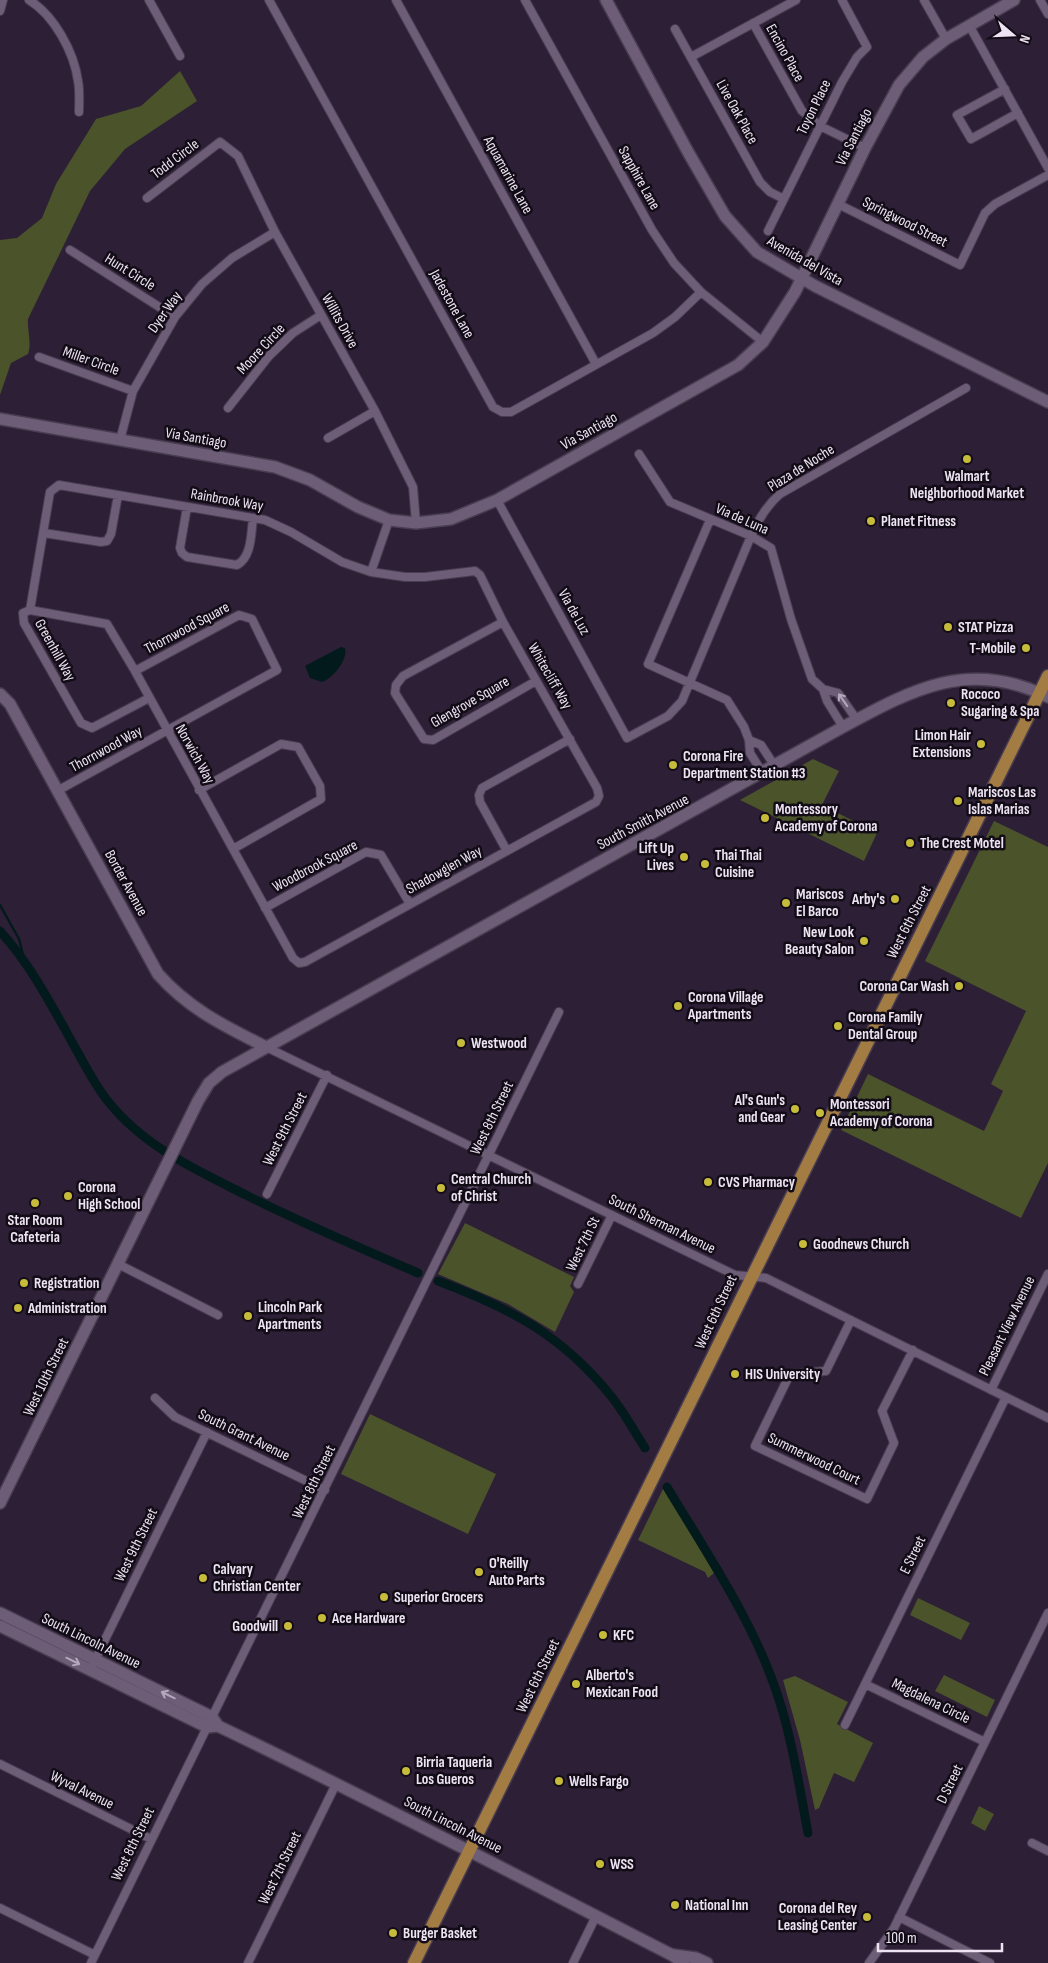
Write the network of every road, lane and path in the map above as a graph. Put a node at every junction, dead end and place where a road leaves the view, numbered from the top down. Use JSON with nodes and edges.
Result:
{"nodes":[{"id":1,"x":3,"y":0,"type":"edge"},
{"id":2,"x":29,"y":0,"type":"edge"},
{"id":3,"x":149,"y":0,"type":"edge"},
{"id":4,"x":268,"y":0,"type":"edge"},
{"id":5,"x":396,"y":0,"type":"edge"},
{"id":6,"x":525,"y":0,"type":"edge"},
{"id":7,"x":606,"y":0,"type":"edge"},
{"id":8,"x":796,"y":0,"type":"edge"},
{"id":9,"x":842,"y":0,"type":"edge"},
{"id":10,"x":924,"y":0,"type":"edge"},
{"id":11,"x":1014,"y":0,"type":"edge"},
{"id":12,"x":1040,"y":0,"type":"edge"},
{"id":13,"x":0,"y":11,"type":"edge"},
{"id":14,"x":1048,"y":14,"type":"edge"},
{"id":15,"x":753,"y":23,"type":"junction"},
{"id":16,"x":969,"y":26,"type":"junction"},
{"id":17,"x":675,"y":29,"type":"dead end"},
{"id":18,"x":946,"y":39,"type":"junction"},
{"id":19,"x":180,"y":56,"type":"dead end"},
{"id":20,"x":690,"y":56,"type":"junction"},
{"id":21,"x":1004,"y":89,"type":"junction"},
{"id":22,"x":79,"y":112,"type":"dead end"},
{"id":23,"x":1018,"y":113,"type":"junction"},
{"id":24,"x":820,"y":126,"type":"junction"},
{"id":25,"x":220,"y":142,"type":"joint"},
{"id":26,"x":865,"y":148,"type":"junction"},
{"id":27,"x":1048,"y":168,"type":"edge"},
{"id":28,"x":1048,"y":175,"type":"edge"},
{"id":29,"x":147,"y":198,"type":"dead end"},
{"id":30,"x":784,"y":199,"type":"junction"},
{"id":31,"x":838,"y":204,"type":"junction"},
{"id":32,"x":768,"y":231,"type":"dead end"},
{"id":33,"x":275,"y":232,"type":"junction"},
{"id":34,"x":70,"y":250,"type":"dead end"},
{"id":35,"x":802,"y":278,"type":"junction"},
{"id":36,"x":700,"y":292,"type":"junction"},
{"id":37,"x":321,"y":315,"type":"junction"},
{"id":38,"x":175,"y":317,"type":"junction"},
{"id":39,"x":763,"y":342,"type":"junction"},
{"id":40,"x":39,"y":357,"type":"dead end"},
{"id":41,"x":596,"y":364,"type":"junction"},
{"id":42,"x":966,"y":388,"type":"dead end"},
{"id":43,"x":133,"y":391,"type":"junction"},
{"id":44,"x":1048,"y":402,"type":"edge"},
{"id":45,"x":228,"y":408,"type":"dead end"},
{"id":46,"x":375,"y":411,"type":"junction"},
{"id":47,"x":0,"y":419,"type":"edge"},
{"id":48,"x":328,"y":438,"type":"dead end"},
{"id":49,"x":120,"y":440,"type":"junction"},
{"id":50,"x":639,"y":454,"type":"dead end"},
{"id":51,"x":54,"y":487,"type":"joint"},
{"id":52,"x":118,"y":495,"type":"junction"},
{"id":53,"x":497,"y":500,"type":"junction"},
{"id":54,"x":187,"y":507,"type":"junction"},
{"id":55,"x":253,"y":518,"type":"junction"},
{"id":56,"x":389,"y":520,"type":"junction"},
{"id":57,"x":710,"y":520,"type":"junction"},
{"id":58,"x":416,"y":523,"type":"junction"},
{"id":59,"x":44,"y":533,"type":"junction"},
{"id":60,"x":751,"y":536,"type":"junction"},
{"id":61,"x":475,"y":571,"type":"joint"},
{"id":62,"x":371,"y":572,"type":"junction"},
{"id":63,"x":30,"y":610,"type":"junction"},
{"id":64,"x":503,"y":622,"type":"junction"},
{"id":65,"x":135,"y":671,"type":"junction"},
{"id":66,"x":1048,"y":676,"type":"edge"},
{"id":67,"x":536,"y":681,"type":"junction"},
{"id":68,"x":689,"y":683,"type":"junction"},
{"id":69,"x":823,"y":689,"type":"junction"},
{"id":70,"x":0,"y":694,"type":"edge"},
{"id":71,"x":1044,"y":695,"type":"edge"},
{"id":72,"x":149,"y":698,"type":"junction"},
{"id":73,"x":857,"y":720,"type":"junction"},
{"id":74,"x":843,"y":727,"type":"junction"},
{"id":75,"x":167,"y":731,"type":"junction"},
{"id":76,"x":627,"y":738,"type":"joint"},
{"id":77,"x":570,"y":739,"type":"junction"},
{"id":78,"x":749,"y":740,"type":"junction"},
{"id":79,"x":774,"y":766,"type":"junction"},
{"id":80,"x":762,"y":772,"type":"junction"},
{"id":81,"x":200,"y":790,"type":"junction"},
{"id":82,"x":57,"y":791,"type":"junction"},
{"id":83,"x":599,"y":796,"type":"joint"},
{"id":84,"x":233,"y":849,"type":"junction"},
{"id":85,"x":507,"y":851,"type":"junction"},
{"id":86,"x":410,"y":904,"type":"junction"},
{"id":87,"x":265,"y":908,"type":"junction"},
{"id":88,"x":299,"y":963,"type":"joint"},
{"id":89,"x":559,"y":1012,"type":"dead end"},
{"id":90,"x":266,"y":1047,"type":"junction"},
{"id":91,"x":327,"y":1075,"type":"junction"},
{"id":92,"x":490,"y":1154,"type":"junction"},
{"id":93,"x":267,"y":1194,"type":"dead end"},
{"id":94,"x":612,"y":1215,"type":"junction"},
{"id":95,"x":118,"y":1264,"type":"junction"},
{"id":96,"x":1048,"y":1274,"type":"edge"},
{"id":97,"x":751,"y":1277,"type":"junction"},
{"id":98,"x":578,"y":1284,"type":"dead end"},
{"id":99,"x":218,"y":1315,"type":"dead end"},
{"id":100,"x":850,"y":1320,"type":"junction"},
{"id":101,"x":913,"y":1350,"type":"junction"},
{"id":102,"x":991,"y":1390,"type":"junction"},
{"id":103,"x":1006,"y":1397,"type":"junction"},
{"id":104,"x":155,"y":1398,"type":"dead end"},
{"id":105,"x":1048,"y":1418,"type":"edge"},
{"id":106,"x":207,"y":1432,"type":"junction"},
{"id":107,"x":325,"y":1490,"type":"junction"},
{"id":108,"x":0,"y":1503,"type":"edge"},
{"id":109,"x":0,"y":1613,"type":"edge"},
{"id":110,"x":1048,"y":1614,"type":"edge"},
{"id":111,"x":0,"y":1626,"type":"edge"},
{"id":112,"x":92,"y":1664,"type":"junction"},
{"id":113,"x":865,"y":1684,"type":"junction"},
{"id":114,"x":212,"y":1723,"type":"junction"},
{"id":115,"x":845,"y":1725,"type":"dead end"},
{"id":116,"x":985,"y":1742,"type":"junction"},
{"id":117,"x":0,"y":1764,"type":"edge"},
{"id":118,"x":336,"y":1784,"type":"junction"},
{"id":119,"x":151,"y":1839,"type":"junction"},
{"id":120,"x":1032,"y":1843,"type":"dead end"},
{"id":121,"x":470,"y":1850,"type":"junction"},
{"id":122,"x":1048,"y":1851,"type":"edge"},
{"id":123,"x":0,"y":1908,"type":"edge"},
{"id":124,"x":596,"y":1916,"type":"junction"},
{"id":125,"x":899,"y":1917,"type":"junction"},
{"id":126,"x":95,"y":1955,"type":"junction"},
{"id":127,"x":672,"y":1955,"type":"junction"},
{"id":128,"x":91,"y":1963,"type":"edge"},
{"id":129,"x":248,"y":1963,"type":"edge"},
{"id":130,"x":414,"y":1963,"type":"edge"},
{"id":131,"x":573,"y":1963,"type":"edge"},
{"id":132,"x":683,"y":1963,"type":"edge"},
{"id":133,"x":707,"y":1963,"type":"edge"},
{"id":134,"x":869,"y":1963,"type":"edge"},
{"id":135,"x":990,"y":1963,"type":"edge"}],
"edges":[{"from":1,"to":13,"type":"street"},
{"from":2,"to":22,"type":"street"},
{"from":3,"to":19,"type":"street"},
{"from":4,"to":41,"type":"street","name":"Jadestone Lane"},
{"from":5,"to":41,"type":"street","name":"Aquamarine Lane"},
{"from":6,"to":36,"type":"street","name":"Sapphire Lane"},
{"from":7,"to":35,"type":"street","name":"Avenida del Vista"},
{"from":8,"to":15,"type":"street"},
{"from":9,"to":24,"type":"street","name":"Toyon Place"},
{"from":10,"to":18,"type":"street"},
{"from":11,"to":16,"type":"street","name":"Via Santiago"},
{"from":12,"to":14,"type":"street"},
{"from":15,"to":20,"type":"street"},
{"from":15,"to":24,"type":"street","name":"Encino Place"},
{"from":16,"to":18,"type":"street","name":"Via Santiago"},
{"from":16,"to":21,"type":"street"},
{"from":17,"to":20,"type":"street","name":"Live Oak Place"},
{"from":18,"to":26,"type":"street","name":"Via Santiago"},
{"from":20,"to":30,"type":"street","name":"Live Oak Place"},
{"from":21,"to":23,"type":"street"},
{"from":21,"to":23,"type":"street"},
{"from":23,"to":27,"type":"street"},
{"from":24,"to":26,"type":"street","name":"Encino Place"},
{"from":24,"to":30,"type":"street","name":"Toyon Place"},
{"from":25,"to":29,"type":"street","name":"Todd Circle"},
{"from":25,"to":33,"type":"street","name":"Willits Drive"},
{"from":26,"to":31,"type":"street","name":"Via Santiago"},
{"from":28,"to":31,"type":"street","name":"Springwood Street"},
{"from":30,"to":32,"type":"street","name":"Toyon Place"},
{"from":31,"to":35,"type":"street","name":"Via Santiago"},
{"from":33,"to":37,"type":"street","name":"Willits Drive"},
{"from":33,"to":38,"type":"street","name":"Dyer Way"},
{"from":34,"to":38,"type":"street","name":"Hunt Circle"},
{"from":35,"to":39,"type":"street","name":"Via Santiago"},
{"from":35,"to":44,"type":"street","name":"Avenida del Vista"},
{"from":36,"to":39,"type":"street","name":"Sapphire Lane"},
{"from":36,"to":41,"type":"street","name":"Jadestone Lane"},
{"from":37,"to":45,"type":"street","name":"Moore Circle"},
{"from":37,"to":46,"type":"street","name":"Willits Drive"},
{"from":38,"to":43,"type":"street","name":"Dyer Way"},
{"from":39,"to":53,"type":"street","name":"Via Santiago"},
{"from":40,"to":43,"type":"street","name":"Miller Circle"},
{"from":42,"to":60,"type":"street","name":"Plaza de Noche"},
{"from":43,"to":49,"type":"street","name":"Dyer Way"},
{"from":46,"to":48,"type":"street"},
{"from":46,"to":58,"type":"street","name":"Willits Drive"},
{"from":47,"to":49,"type":"street","name":"Via Santiago"},
{"from":49,"to":56,"type":"street","name":"Via Santiago"},
{"from":50,"to":57,"type":"street","name":"Via de Luna"},
{"from":51,"to":52,"type":"street","name":"Rainbrook Way"},
{"from":51,"to":59,"type":"street","name":"Greenhill Way"},
{"from":52,"to":54,"type":"street","name":"Rainbrook Way"},
{"from":52,"to":59,"type":"street"},
{"from":53,"to":58,"type":"street","name":"Via Santiago"},
{"from":53,"to":76,"type":"street","name":"Via de Luz"},
{"from":54,"to":55,"type":"street","name":"Rainbrook Way"},
{"from":54,"to":55,"type":"street"},
{"from":55,"to":62,"type":"street","name":"Rainbrook Way"},
{"from":56,"to":58,"type":"street","name":"Via Santiago"},
{"from":56,"to":62,"type":"street"},
{"from":57,"to":60,"type":"street","name":"Via de Luna"},
{"from":57,"to":68,"type":"street"},
{"from":59,"to":63,"type":"street","name":"Greenhill Way"},
{"from":60,"to":68,"type":"street","name":"Plaza de Noche"},
{"from":60,"to":69,"type":"street","name":"Via de Luna"},
{"from":61,"to":62,"type":"street","name":"Rainbrook Way"},
{"from":61,"to":64,"type":"street","name":"Whitecliff Way"},
{"from":63,"to":65,"type":"street","name":"Norwich Way"},
{"from":63,"to":72,"type":"street","name":"Greenhill Way"},
{"from":64,"to":67,"type":"street","name":"Whitecliff Way"},
{"from":64,"to":67,"type":"street","name":"Glengrove Square"},
{"from":65,"to":72,"type":"street","name":"Norwich Way"},
{"from":65,"to":75,"type":"street","name":"Thornwood Square"},
{"from":66,"to":71,"type":"main road","name":"West 6th Street"},
{"from":67,"to":77,"type":"street","name":"Whitecliff Way"},
{"from":68,"to":76,"type":"street","name":"Plaza de Noche"},
{"from":68,"to":78,"type":"street"},
{"from":73,"to":69,"type":"street","name":"Via de Luna","one_way":true},
{"from":69,"to":74,"type":"street","name":"Via de Luna"},
{"from":70,"to":82,"type":"street","name":"Border Avenue"},
{"from":71,"to":73,"type":"street","name":"South Smith Avenue"},
{"from":71,"to":97,"type":"main road","name":"West 6th Street"},
{"from":72,"to":75,"type":"street","name":"Norwich Way"},
{"from":73,"to":74,"type":"street","name":"South Smith Avenue"},
{"from":74,"to":79,"type":"street","name":"South Smith Avenue"},
{"from":75,"to":81,"type":"street","name":"Norwich Way"},
{"from":75,"to":82,"type":"street","name":"Thornwood Way"},
{"from":77,"to":83,"type":"street","name":"Whitecliff Way"},
{"from":77,"to":85,"type":"street"},
{"from":78,"to":79,"type":"street"},
{"from":78,"to":80,"type":"street"},
{"from":79,"to":80,"type":"street","name":"South Smith Avenue"},
{"from":80,"to":90,"type":"street","name":"South Smith Avenue"},
{"from":81,"to":84,"type":"street","name":"Norwich Way"},
{"from":81,"to":84,"type":"street"},
{"from":82,"to":90,"type":"street","name":"Border Avenue"},
{"from":83,"to":85,"type":"street","name":"Shadowglen Way"},
{"from":84,"to":87,"type":"street","name":"Norwich Way"},
{"from":85,"to":86,"type":"street","name":"Shadowglen Way"},
{"from":86,"to":87,"type":"street","name":"Woodbrook Square"},
{"from":86,"to":88,"type":"street","name":"Shadowglen Way"},
{"from":87,"to":88,"type":"street","name":"Norwich Way"},
{"from":89,"to":92,"type":"street","name":"West 8th Street"},
{"from":90,"to":91,"type":"street","name":"South Sherman Avenue"},
{"from":90,"to":95,"type":"street","name":"West 10th Street"},
{"from":91,"to":92,"type":"street","name":"South Sherman Avenue"},
{"from":91,"to":93,"type":"street","name":"West 9th Street"},
{"from":92,"to":94,"type":"street","name":"South Sherman Avenue"},
{"from":92,"to":107,"type":"street","name":"West 8th Street"},
{"from":94,"to":97,"type":"street","name":"South Sherman Avenue"},
{"from":94,"to":98,"type":"street","name":"West 7th St"},
{"from":95,"to":99,"type":"street"},
{"from":95,"to":108,"type":"street","name":"West 10th Street"},
{"from":96,"to":102,"type":"street","name":"Pleasant View Avenue"},
{"from":97,"to":100,"type":"street","name":"South Sherman Avenue"},
{"from":97,"to":121,"type":"main road","name":"West 6th Street"},
{"from":100,"to":101,"type":"street","name":"South Sherman Avenue"},
{"from":100,"to":101,"type":"street","name":"Summerwood Court"},
{"from":101,"to":102,"type":"street","name":"South Sherman Avenue"},
{"from":102,"to":103,"type":"street","name":"South Sherman Avenue"},
{"from":103,"to":105,"type":"street","name":"South Sherman Avenue"},
{"from":103,"to":113,"type":"street","name":"E Street"},
{"from":104,"to":106,"type":"street","name":"South Grant Avenue"},
{"from":106,"to":107,"type":"street","name":"South Grant Avenue"},
{"from":106,"to":112,"type":"street","name":"West 9th Street"},
{"from":107,"to":114,"type":"street","name":"West 8th Street"},
{"from":109,"to":112,"type":"street","name":"South Lincoln Avenue"},
{"from":110,"to":116,"type":"street","name":"D Street"},
{"from":111,"to":112,"type":"street","name":"South Lincoln Avenue","one_way":true},
{"from":112,"to":114,"type":"street","name":"South Lincoln Avenue"},
{"from":113,"to":115,"type":"street","name":"E Street"},
{"from":113,"to":116,"type":"street","name":"Magdalena Circle"},
{"from":114,"to":118,"type":"street","name":"South Lincoln Avenue"},
{"from":114,"to":119,"type":"street","name":"West 8th Street"},
{"from":116,"to":125,"type":"street","name":"D Street"},
{"from":117,"to":119,"type":"street","name":"Wyval Avenue"},
{"from":118,"to":121,"type":"street","name":"South Lincoln Avenue"},
{"from":118,"to":129,"type":"street","name":"West 7th Street"},
{"from":119,"to":126,"type":"street","name":"West 8th Street"},
{"from":120,"to":122,"type":"street"},
{"from":121,"to":124,"type":"street","name":"South Lincoln Avenue"},
{"from":121,"to":130,"type":"main road","name":"West 6th Street"},
{"from":123,"to":126,"type":"street"},
{"from":124,"to":127,"type":"street","name":"South Lincoln Avenue"},
{"from":124,"to":131,"type":"street"},
{"from":125,"to":134,"type":"street","name":"D Street"},
{"from":125,"to":135,"type":"street"},
{"from":126,"to":128,"type":"street","name":"West 8th Street"},
{"from":127,"to":132,"type":"street","name":"South Lincoln Avenue"},
{"from":127,"to":133,"type":"street","name":"South Lincoln Avenue"}]}
